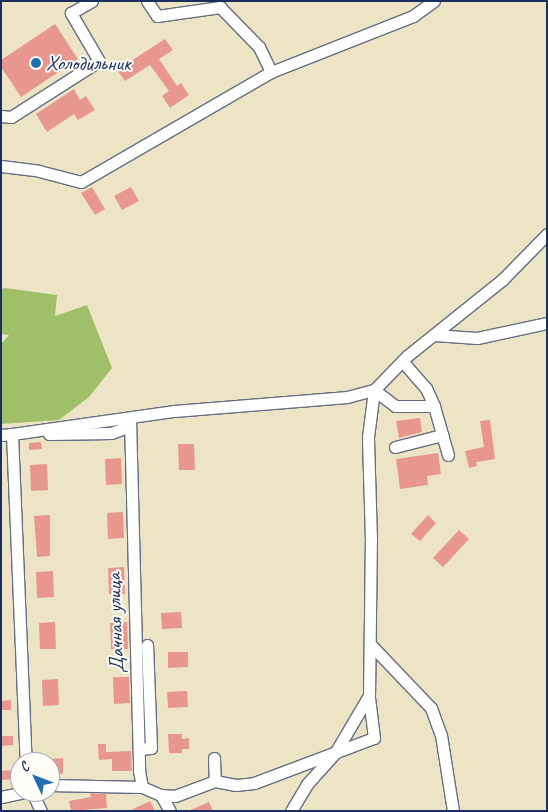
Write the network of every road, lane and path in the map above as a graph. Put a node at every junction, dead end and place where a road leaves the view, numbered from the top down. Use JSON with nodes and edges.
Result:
{"nodes":[{"id":1,"x":92,"y":1,"type":"edge"},
{"id":2,"x":147,"y":1,"type":"edge"},
{"id":3,"x":204,"y":1,"type":"edge"},
{"id":4,"x":434,"y":1,"type":"edge"},
{"id":5,"x":194,"y":11,"type":"junction"},
{"id":6,"x":271,"y":72,"type":"junction"},
{"id":7,"x":1,"y":116,"type":"edge"},
{"id":8,"x":1,"y":166,"type":"edge"},
{"id":9,"x":547,"y":234,"type":"edge"},
{"id":10,"x":547,"y":324,"type":"edge"},
{"id":11,"x":434,"y":335,"type":"junction"},
{"id":12,"x":402,"y":362,"type":"junction"},
{"id":13,"x":374,"y":390,"type":"junction"},
{"id":14,"x":434,"y":406,"type":"junction"},
{"id":15,"x":130,"y":423,"type":"junction"},
{"id":16,"x":6,"y":434,"type":"edge"},
{"id":17,"x":442,"y":435,"type":"junction"},
{"id":18,"x":395,"y":447,"type":"dead end"},
{"id":19,"x":448,"y":455,"type":"dead end"},
{"id":20,"x":147,"y":645,"type":"dead end"},
{"id":21,"x":371,"y":645,"type":"junction"},
{"id":22,"x":369,"y":697,"type":"junction"},
{"id":23,"x":139,"y":749,"type":"junction"},
{"id":24,"x":25,"y":752,"type":"edge"},
{"id":25,"x":335,"y":753,"type":"junction"},
{"id":26,"x":214,"y":758,"type":"dead end"},
{"id":27,"x":215,"y":781,"type":"junction"},
{"id":28,"x":60,"y":785,"type":"edge"},
{"id":29,"x":142,"y":787,"type":"junction"},
{"id":30,"x":162,"y":795,"type":"junction"},
{"id":31,"x":170,"y":811,"type":"edge"},
{"id":32,"x":291,"y":811,"type":"edge"},
{"id":33,"x":453,"y":811,"type":"edge"}],
"edges":[{"from":1,"to":7,"type":"street"},
{"from":2,"to":5,"type":"street"},
{"from":3,"to":5,"type":"street"},
{"from":4,"to":6,"type":"street"},
{"from":5,"to":6,"type":"street"},
{"from":6,"to":8,"type":"street"},
{"from":9,"to":11,"type":"street"},
{"from":10,"to":11,"type":"street"},
{"from":11,"to":12,"type":"street"},
{"from":12,"to":13,"type":"street"},
{"from":12,"to":14,"type":"street"},
{"from":13,"to":14,"type":"street"},
{"from":13,"to":15,"type":"street"},
{"from":13,"to":21,"type":"street"},
{"from":14,"to":17,"type":"street"},
{"from":15,"to":16,"type":"street"},
{"from":15,"to":23,"type":"street","name":"Дачная улица"},
{"from":16,"to":24,"type":"street"},
{"from":17,"to":18,"type":"street"},
{"from":17,"to":19,"type":"street"},
{"from":20,"to":23,"type":"street"},
{"from":21,"to":22,"type":"street"},
{"from":21,"to":33,"type":"street"},
{"from":22,"to":25,"type":"street"},
{"from":22,"to":25,"type":"street"},
{"from":23,"to":29,"type":"street","name":"Дачная улица"},
{"from":25,"to":27,"type":"street"},
{"from":25,"to":32,"type":"street"},
{"from":26,"to":27,"type":"street"},
{"from":27,"to":30,"type":"street"},
{"from":28,"to":29,"type":"street"},
{"from":29,"to":30,"type":"street"},
{"from":30,"to":31,"type":"street"}]}
